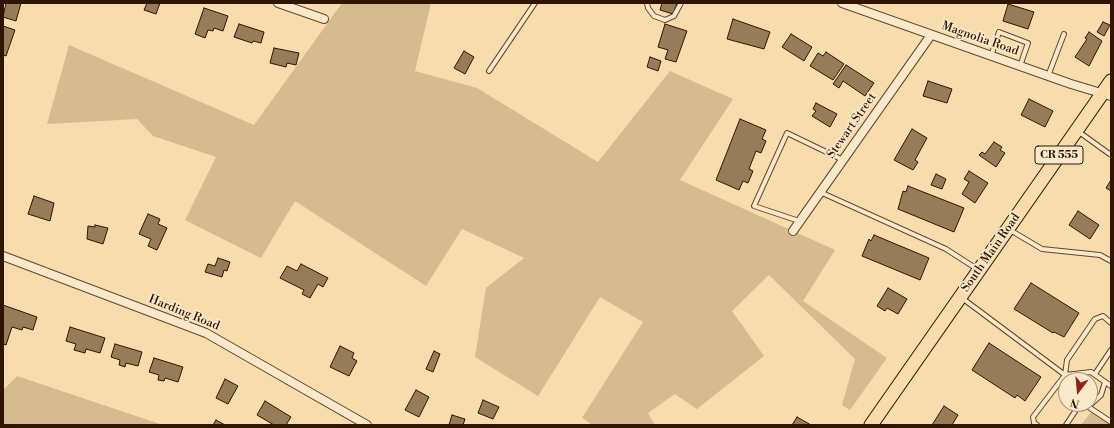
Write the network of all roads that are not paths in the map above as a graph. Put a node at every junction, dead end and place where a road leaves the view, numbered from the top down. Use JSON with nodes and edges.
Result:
{"nodes":[{"id":1,"x":278,"y":3,"type":"edge"},
{"id":2,"x":536,"y":3,"type":"edge"},
{"id":3,"x":647,"y":3,"type":"edge"},
{"id":4,"x":681,"y":3,"type":"edge"},
{"id":5,"x":842,"y":3,"type":"edge"},
{"id":6,"x":324,"y":19,"type":"dead end"},
{"id":7,"x":931,"y":34,"type":"junction"},
{"id":8,"x":1064,"y":34,"type":"dead end"},
{"id":9,"x":991,"y":56,"type":"junction"},
{"id":10,"x":1020,"y":66,"type":"junction"},
{"id":11,"x":489,"y":71,"type":"dead end"},
{"id":12,"x":1048,"y":76,"type":"junction"},
{"id":13,"x":1111,"y":81,"type":"edge"},
{"id":14,"x":1107,"y":94,"type":"edge"},
{"id":15,"x":1076,"y":131,"type":"junction"},
{"id":16,"x":1111,"y":155,"type":"edge"},
{"id":17,"x":843,"y":160,"type":"junction"},
{"id":18,"x":820,"y":192,"type":"junction"},
{"id":19,"x":799,"y":221,"type":"junction"},
{"id":20,"x":1008,"y":229,"type":"junction"},
{"id":21,"x":793,"y":230,"type":"dead end"},
{"id":22,"x":3,"y":256,"type":"edge"},
{"id":23,"x":1111,"y":261,"type":"edge"},
{"id":24,"x":979,"y":270,"type":"junction"},
{"id":25,"x":960,"y":297,"type":"junction"},
{"id":26,"x":1111,"y":323,"type":"edge"},
{"id":27,"x":1111,"y":350,"type":"edge"},
{"id":28,"x":1061,"y":372,"type":"edge"},
{"id":29,"x":1065,"y":372,"type":"edge"},
{"id":30,"x":1078,"y":372,"type":"edge"},
{"id":31,"x":1091,"y":372,"type":"edge"},
{"id":32,"x":1096,"y":372,"type":"edge"},
{"id":33,"x":1098,"y":376,"type":"edge"},
{"id":34,"x":1105,"y":382,"type":"junction"},
{"id":35,"x":1058,"y":384,"type":"edge"},
{"id":36,"x":1111,"y":386,"type":"edge"},
{"id":37,"x":1098,"y":398,"type":"edge"},
{"id":38,"x":1075,"y":412,"type":"edge"},
{"id":39,"x":1097,"y":412,"type":"edge"},
{"id":40,"x":1111,"y":422,"type":"edge"},
{"id":41,"x":367,"y":425,"type":"edge"},
{"id":42,"x":871,"y":425,"type":"edge"},
{"id":43,"x":1037,"y":425,"type":"edge"},
{"id":44,"x":1066,"y":425,"type":"edge"}],
"edges":[{"from":1,"to":6,"type":"street"},
{"from":2,"to":11,"type":"lane"},
{"from":3,"to":4,"type":"lane"},
{"from":5,"to":7,"type":"street","name":"Magnolia Road"},
{"from":7,"to":9,"type":"street","name":"Magnolia Road"},
{"from":7,"to":17,"type":"street","name":"Stewart Street"},
{"from":8,"to":12,"type":"lane"},
{"from":9,"to":10,"type":"street","name":"Magnolia Road"},
{"from":9,"to":10,"type":"lane"},
{"from":10,"to":12,"type":"street","name":"Magnolia Road"},
{"from":12,"to":14,"type":"street","name":"Magnolia Road"},
{"from":13,"to":14,"type":"main road","name":"South Main Road","number":"CR 555"},
{"from":14,"to":15,"type":"main road","name":"South Main Road","number":"CR 555"},
{"from":15,"to":16,"type":"lane"},
{"from":15,"to":20,"type":"main road","name":"South Main Road","number":"CR 555"},
{"from":17,"to":18,"type":"street","name":"Stewart Street"},
{"from":17,"to":19,"type":"lane"},
{"from":18,"to":19,"type":"street","name":"Stewart Street"},
{"from":18,"to":24,"type":"lane"},
{"from":19,"to":21,"type":"street","name":"Stewart Street"},
{"from":20,"to":23,"type":"lane"},
{"from":20,"to":24,"type":"main road","name":"South Main Road","number":"CR 555"},
{"from":22,"to":41,"type":"street","name":"Harding Road"},
{"from":24,"to":25,"type":"main road","name":"South Main Road","number":"CR 555"},
{"from":25,"to":28,"type":"lane"},
{"from":25,"to":42,"type":"main road","name":"South Main Road","number":"CR 555"},
{"from":26,"to":29,"type":"lane"},
{"from":27,"to":32,"type":"lane"},
{"from":30,"to":31,"type":"lane"},
{"from":33,"to":34,"type":"lane"},
{"from":34,"to":36,"type":"lane"},
{"from":34,"to":37,"type":"lane"},
{"from":35,"to":43,"type":"lane"},
{"from":38,"to":44,"type":"lane"},
{"from":39,"to":40,"type":"lane"}]}
